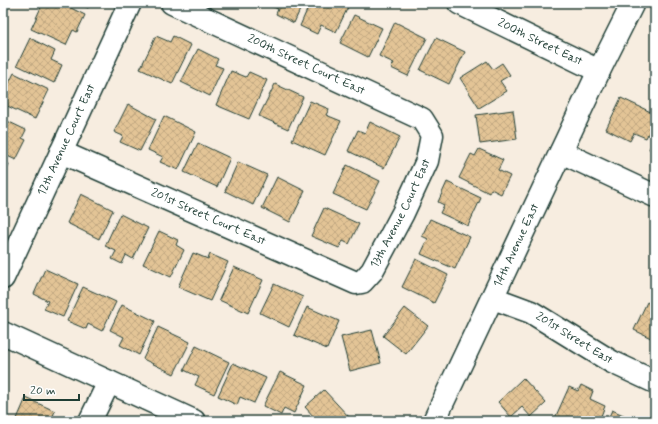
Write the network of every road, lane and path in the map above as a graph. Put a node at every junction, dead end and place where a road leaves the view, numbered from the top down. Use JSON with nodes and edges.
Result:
{"nodes":[{"id":1,"x":130,"y":3,"type":"edge"},
{"id":2,"x":172,"y":3,"type":"edge"},
{"id":3,"x":460,"y":3,"type":"edge"},
{"id":4,"x":633,"y":3,"type":"edge"},
{"id":5,"x":599,"y":71,"type":"junction"},
{"id":6,"x":432,"y":134,"type":"joint"},
{"id":7,"x":61,"y":152,"type":"junction"},
{"id":8,"x":561,"y":152,"type":"junction"},
{"id":9,"x":655,"y":196,"type":"edge"},
{"id":10,"x":3,"y":278,"type":"edge"},
{"id":11,"x":356,"y":283,"type":"joint"},
{"id":12,"x":493,"y":298,"type":"junction"},
{"id":13,"x":3,"y":333,"type":"edge"},
{"id":14,"x":109,"y":382,"type":"junction"},
{"id":15,"x":655,"y":382,"type":"edge"},
{"id":16,"x":90,"y":421,"type":"edge"},
{"id":17,"x":194,"y":421,"type":"edge"},
{"id":18,"x":434,"y":421,"type":"edge"}],
"edges":[{"from":1,"to":7,"type":"street","name":"12th Avenue Court East"},
{"from":2,"to":6,"type":"street","name":"200th Street Court East"},
{"from":3,"to":5,"type":"street","name":"200th Street East"},
{"from":4,"to":5,"type":"street","name":"14th Avenue East"},
{"from":5,"to":8,"type":"street","name":"14th Avenue East"},
{"from":6,"to":11,"type":"street","name":"13th Avenue Court East"},
{"from":7,"to":10,"type":"street","name":"12th Avenue Court East"},
{"from":7,"to":11,"type":"street","name":"201st Street Court East"},
{"from":8,"to":9,"type":"street"},
{"from":8,"to":12,"type":"street","name":"14th Avenue East"},
{"from":12,"to":15,"type":"street","name":"201st Street East"},
{"from":12,"to":18,"type":"street","name":"14th Avenue East"},
{"from":13,"to":14,"type":"street"},
{"from":14,"to":16,"type":"street"},
{"from":14,"to":17,"type":"street"}]}
